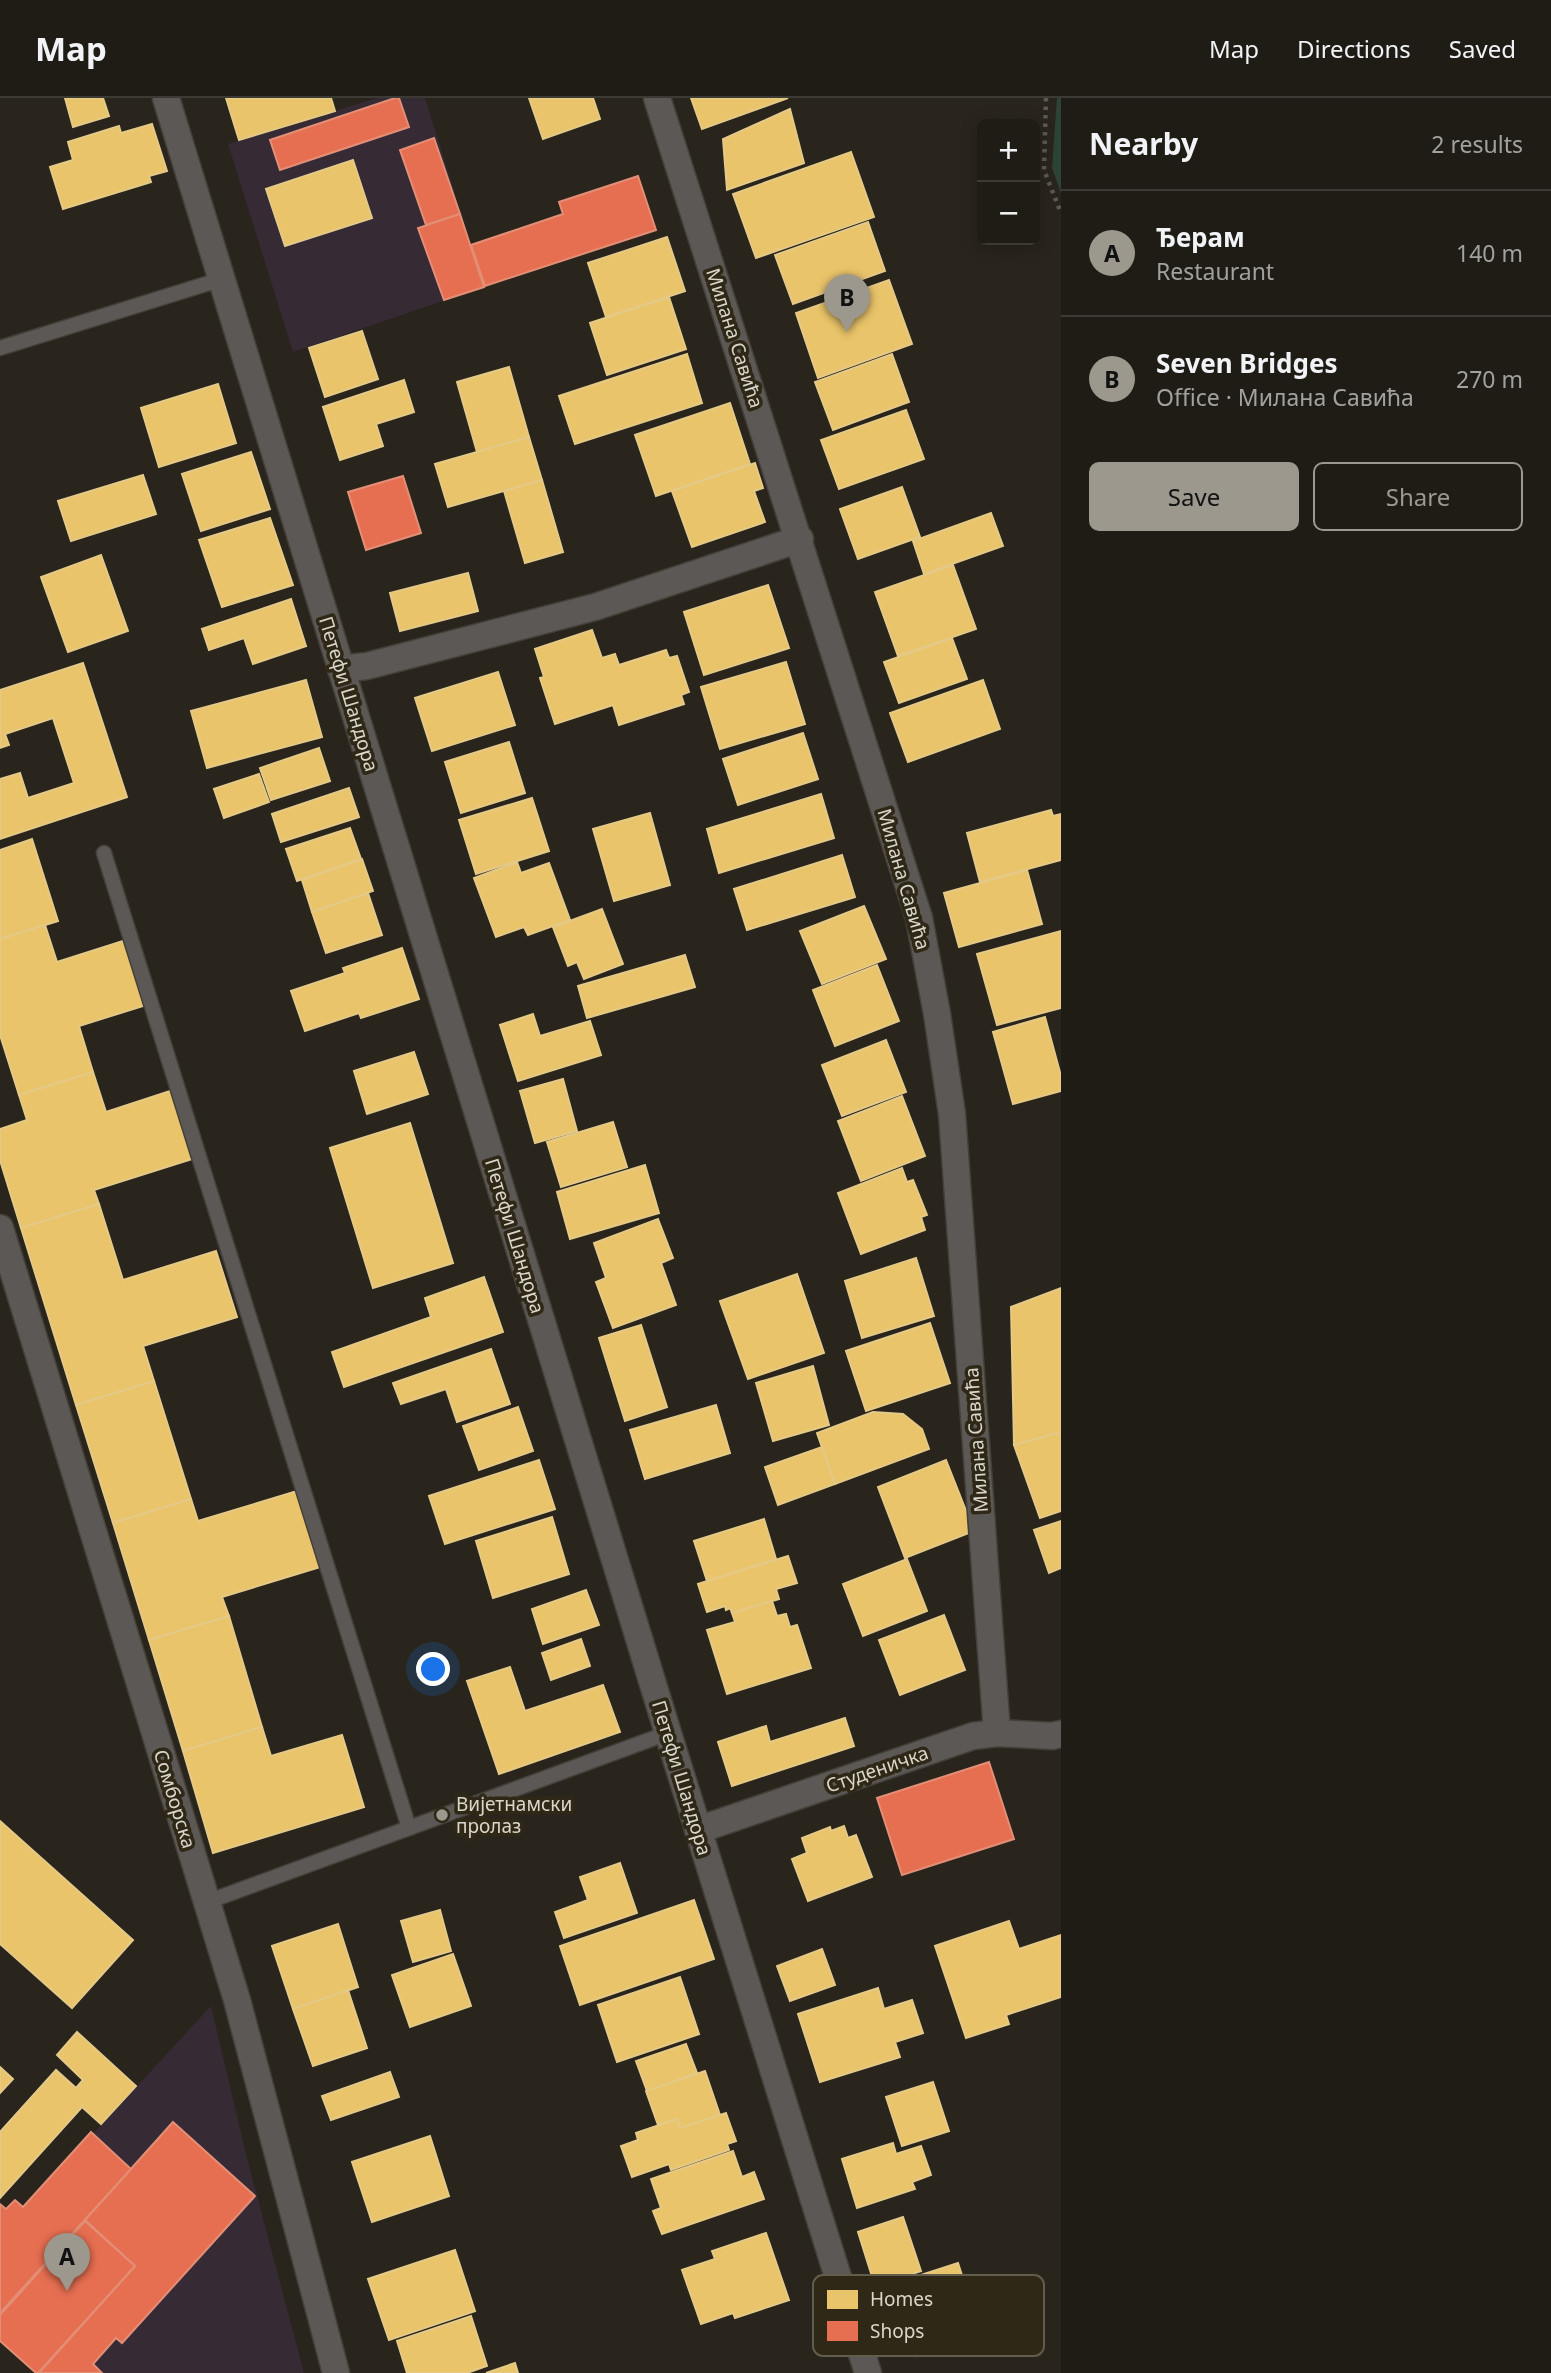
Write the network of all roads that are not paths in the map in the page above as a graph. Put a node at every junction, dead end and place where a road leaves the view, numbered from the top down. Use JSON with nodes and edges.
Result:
{"nodes":[{"id":1,"x":166,"y":98,"type":"edge"},
{"id":2,"x":657,"y":98,"type":"edge"},
{"id":3,"x":222,"y":279,"type":"junction"},
{"id":4,"x":0,"y":348,"type":"edge"},
{"id":5,"x":800,"y":539,"type":"junction"},
{"id":6,"x":341,"y":669,"type":"junction"},
{"id":7,"x":104,"y":853,"type":"dead end"},
{"id":8,"x":0,"y":1228,"type":"edge"},
{"id":9,"x":668,"y":1733,"type":"junction"},
{"id":10,"x":997,"y":1733,"type":"junction"},
{"id":11,"x":1061,"y":1734,"type":"edge"},
{"id":12,"x":409,"y":1828,"type":"junction"},
{"id":13,"x":698,"y":1830,"type":"junction"},
{"id":14,"x":207,"y":1902,"type":"junction"},
{"id":15,"x":837,"y":2275,"type":"edge"},
{"id":16,"x":863,"y":2356,"type":"edge"},
{"id":17,"x":336,"y":2373,"type":"edge"},
{"id":18,"x":868,"y":2373,"type":"edge"}],
"edges":[{"from":1,"to":3,"type":"street","name":"Петефи Шандора"},
{"from":2,"to":5,"type":"street","name":"Милана Савића"},
{"from":3,"to":4,"type":"lane"},
{"from":3,"to":6,"type":"street","name":"Петефи Шандора"},
{"from":5,"to":6,"type":"street"},
{"from":5,"to":10,"type":"street","name":"Милана Савића"},
{"from":6,"to":9,"type":"street","name":"Петефи Шандора"},
{"from":7,"to":12,"type":"lane"},
{"from":8,"to":14,"type":"street","name":"Сомборска"},
{"from":9,"to":12,"type":"lane"},
{"from":9,"to":13,"type":"street","name":"Петефи Шандора"},
{"from":10,"to":11,"type":"street","name":"Студеничка"},
{"from":10,"to":13,"type":"street","name":"Студеничка"},
{"from":12,"to":14,"type":"lane"},
{"from":13,"to":15,"type":"street","name":"Петефи Шандора"},
{"from":14,"to":17,"type":"street","name":"Сомборска"},
{"from":16,"to":18,"type":"street","name":"Петефи Шандора"}]}
